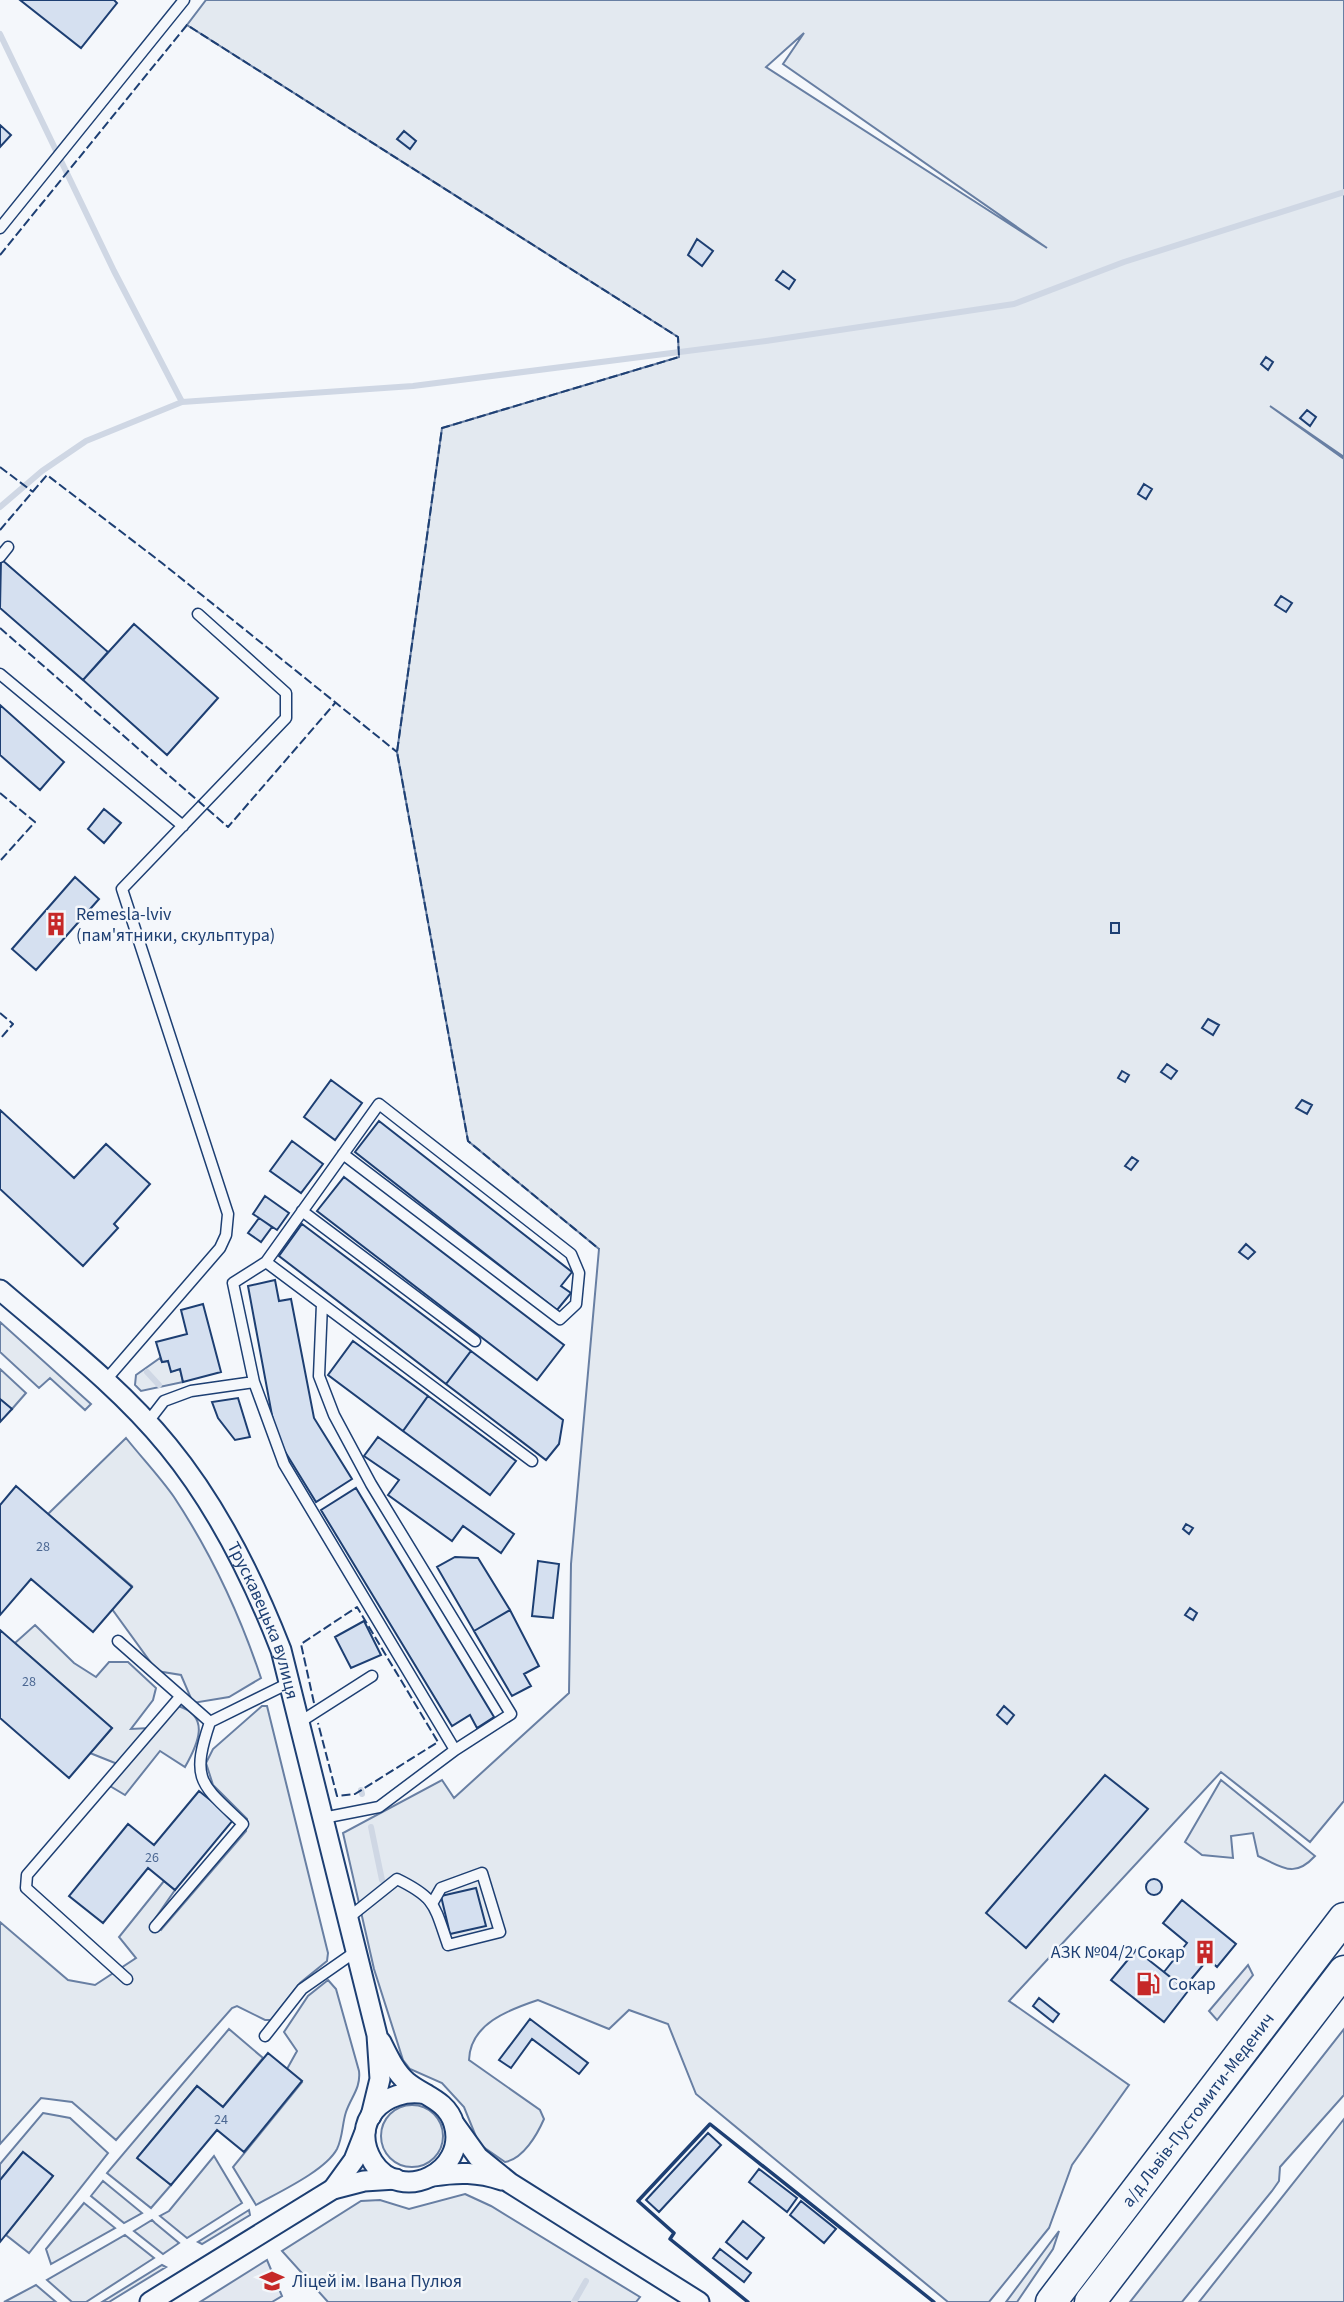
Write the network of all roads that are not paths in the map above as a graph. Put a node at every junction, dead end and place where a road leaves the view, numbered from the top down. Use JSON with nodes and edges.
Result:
{"nodes":[{"id":1,"x":184,"y":0,"type":"edge"},
{"id":2,"x":0,"y":228,"type":"edge"},
{"id":3,"x":8,"y":547,"type":"dead end"},
{"id":4,"x":0,"y":557,"type":"edge"},
{"id":5,"x":198,"y":614,"type":"dead end"},
{"id":6,"x":0,"y":674,"type":"edge"},
{"id":7,"x":183,"y":826,"type":"junction"},
{"id":8,"x":343,"y":1154,"type":"junction"},
{"id":9,"x":302,"y":1211,"type":"junction"},
{"id":10,"x":266,"y":1262,"type":"junction"},
{"id":11,"x":0,"y":1290,"type":"edge"},
{"id":12,"x":322,"y":1304,"type":"junction"},
{"id":13,"x":475,"y":1341,"type":"dead end"},
{"id":14,"x":105,"y":1381,"type":"junction"},
{"id":15,"x":254,"y":1382,"type":"junction"},
{"id":16,"x":147,"y":1423,"type":"junction"},
{"id":17,"x":532,"y":1461,"type":"dead end"},
{"id":18,"x":118,"y":1641,"type":"dead end"},
{"id":19,"x":372,"y":1676,"type":"dead end"},
{"id":20,"x":289,"y":1684,"type":"junction"},
{"id":21,"x":180,"y":1697,"type":"junction"},
{"id":22,"x":210,"y":1722,"type":"junction"},
{"id":23,"x":300,"y":1722,"type":"junction"},
{"id":24,"x":455,"y":1750,"type":"junction"},
{"id":25,"x":323,"y":1818,"type":"junction"},
{"id":26,"x":433,"y":1902,"type":"junction"},
{"id":27,"x":1344,"y":1919,"type":"edge"},
{"id":28,"x":347,"y":1920,"type":"junction"},
{"id":29,"x":155,"y":1927,"type":"dead end"},
{"id":30,"x":355,"y":1952,"type":"junction"},
{"id":31,"x":1344,"y":1971,"type":"edge"},
{"id":32,"x":127,"y":1979,"type":"dead end"},
{"id":33,"x":377,"y":2035,"type":"junction"},
{"id":34,"x":265,"y":2036,"type":"dead end"},
{"id":35,"x":426,"y":2094,"type":"junction"},
{"id":36,"x":453,"y":2121,"type":"junction"},
{"id":37,"x":369,"y":2122,"type":"junction"},
{"id":38,"x":433,"y":2176,"type":"junction"},
{"id":39,"x":396,"y":2179,"type":"junction"},
{"id":40,"x":510,"y":2183,"type":"junction"},
{"id":41,"x":333,"y":2189,"type":"junction"},
{"id":42,"x":150,"y":2302,"type":"edge"},
{"id":43,"x":699,"y":2302,"type":"edge"},
{"id":44,"x":1051,"y":2302,"type":"edge"},
{"id":45,"x":1090,"y":2302,"type":"edge"}],
"edges":[{"from":1,"to":2,"type":"lane"},
{"from":3,"to":4,"type":"lane"},
{"from":5,"to":7,"type":"lane"},
{"from":6,"to":7,"type":"lane"},
{"from":7,"to":14,"type":"lane"},
{"from":8,"to":8,"type":"lane"},
{"from":8,"to":9,"type":"lane"},
{"from":9,"to":10,"type":"lane"},
{"from":9,"to":13,"type":"lane"},
{"from":10,"to":12,"type":"lane"},
{"from":10,"to":15,"type":"lane"},
{"from":11,"to":14,"type":"street","name":"Трускавецька вулиця"},
{"from":12,"to":17,"type":"lane"},
{"from":12,"to":24,"type":"lane"},
{"from":14,"to":16,"type":"street","name":"Трускавецька вулиця"},
{"from":15,"to":16,"type":"lane"},
{"from":15,"to":24,"type":"lane"},
{"from":16,"to":20,"type":"street","name":"Трускавецька вулиця"},
{"from":18,"to":21,"type":"lane"},
{"from":19,"to":23,"type":"lane"},
{"from":20,"to":22,"type":"lane"},
{"from":20,"to":23,"type":"street","name":"Трускавецька вулиця"},
{"from":21,"to":22,"type":"lane"},
{"from":21,"to":32,"type":"lane"},
{"from":22,"to":29,"type":"lane"},
{"from":23,"to":25,"type":"street","name":"Трускавецька вулиця"},
{"from":24,"to":25,"type":"lane"},
{"from":25,"to":28,"type":"street","name":"Трускавецька вулиця"},
{"from":26,"to":26,"type":"lane"},
{"from":26,"to":28,"type":"lane"},
{"from":27,"to":44,"type":"main road","name":"а/д Львів-Пустомити-Меденич"},
{"from":28,"to":30,"type":"street","name":"Трускавецька вулиця"},
{"from":30,"to":33,"type":"street","name":"Трускавецька вулиця"},
{"from":30,"to":34,"type":"lane"},
{"from":31,"to":45,"type":"main road"},
{"from":33,"to":35,"type":"street","name":"Трускавецька вулиця"},
{"from":33,"to":37,"type":"street","name":"Трускавецька вулиця"},
{"from":35,"to":36,"type":"street"},
{"from":35,"to":37,"type":"street"},
{"from":36,"to":38,"type":"street"},
{"from":36,"to":40,"type":"street"},
{"from":37,"to":39,"type":"street"},
{"from":37,"to":41,"type":"street","name":"Трускавецька вулиця"},
{"from":38,"to":39,"type":"street"},
{"from":38,"to":40,"type":"street"},
{"from":39,"to":41,"type":"street"},
{"from":40,"to":43,"type":"street"},
{"from":41,"to":42,"type":"street"}]}
